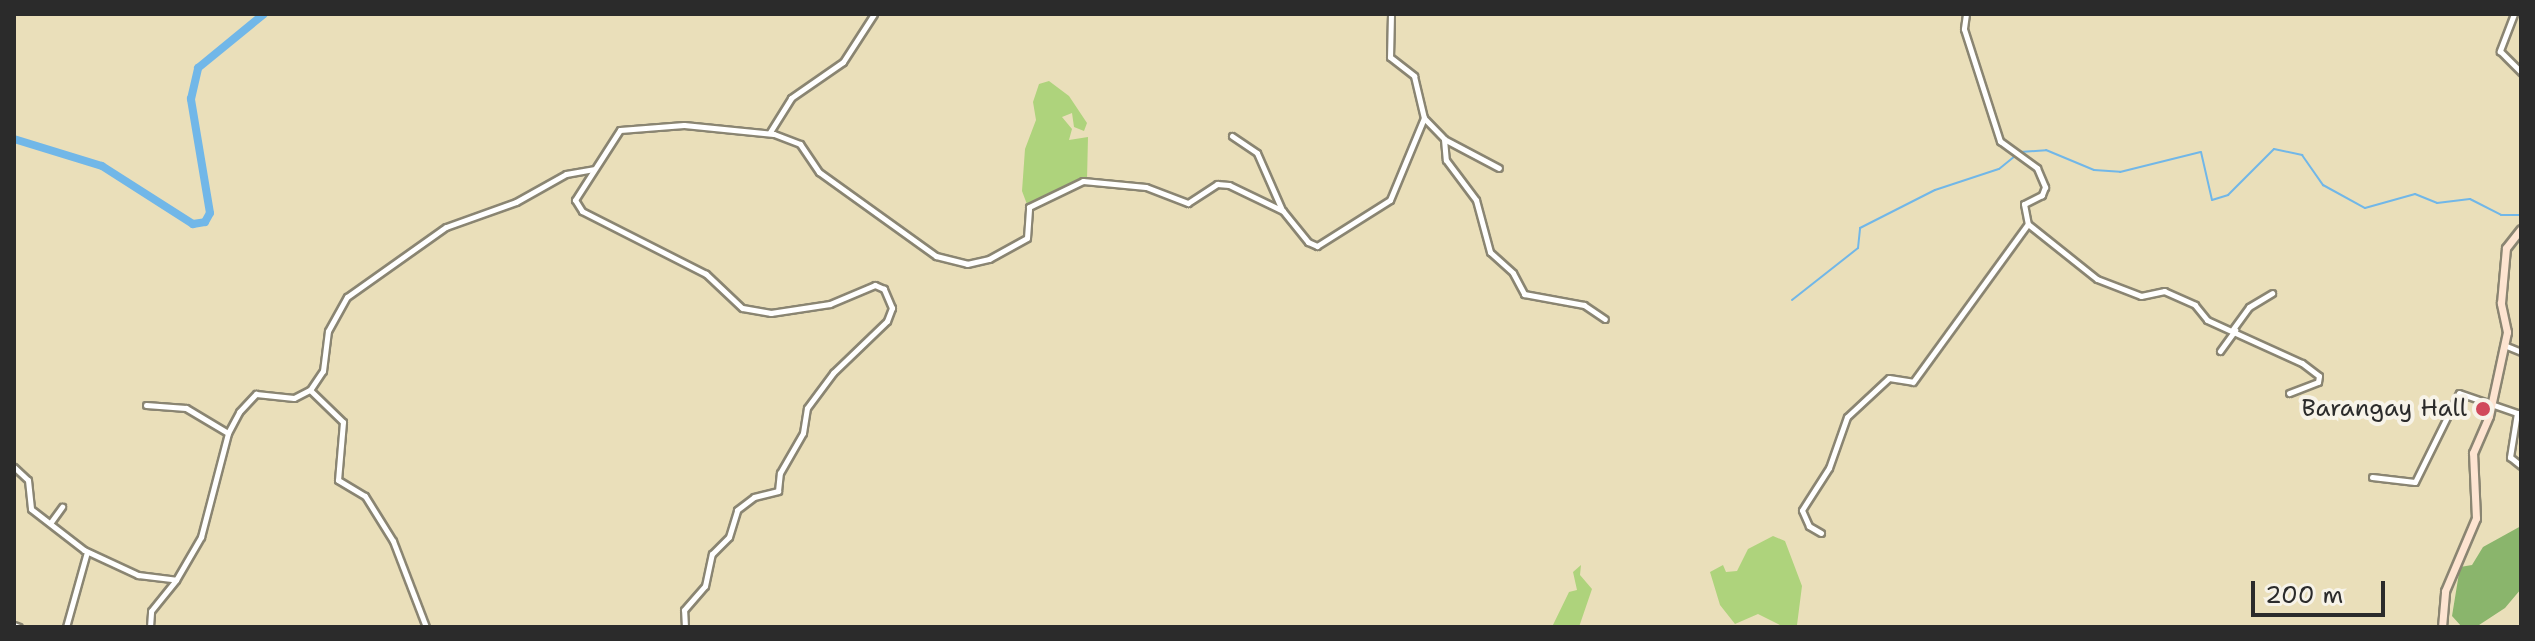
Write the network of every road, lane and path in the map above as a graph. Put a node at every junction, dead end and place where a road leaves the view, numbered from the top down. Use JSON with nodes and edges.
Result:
{"nodes":[{"id":1,"x":874,"y":14,"type":"edge"},
{"id":2,"x":1391,"y":14,"type":"edge"},
{"id":3,"x":1966,"y":14,"type":"edge"},
{"id":4,"x":2514,"y":14,"type":"edge"},
{"id":5,"x":2521,"y":72,"type":"edge"},
{"id":6,"x":1424,"y":118,"type":"junction"},
{"id":7,"x":770,"y":132,"type":"junction"},
{"id":8,"x":1232,"y":136,"type":"dead end"},
{"id":9,"x":1444,"y":139,"type":"junction"},
{"id":10,"x":1499,"y":168,"type":"dead end"},
{"id":11,"x":594,"y":169,"type":"junction"},
{"id":12,"x":1283,"y":211,"type":"junction"},
{"id":13,"x":2028,"y":224,"type":"junction"},
{"id":14,"x":2521,"y":229,"type":"edge"},
{"id":15,"x":2272,"y":293,"type":"dead end"},
{"id":16,"x":1605,"y":319,"type":"dead end"},
{"id":17,"x":2234,"y":330,"type":"junction"},
{"id":18,"x":2504,"y":345,"type":"junction"},
{"id":19,"x":2220,"y":351,"type":"dead end"},
{"id":20,"x":2521,"y":352,"type":"edge"},
{"id":21,"x":310,"y":390,"type":"junction"},
{"id":22,"x":2289,"y":393,"type":"dead end"},
{"id":23,"x":2490,"y":401,"type":"junction"},
{"id":24,"x":146,"y":405,"type":"dead end"},
{"id":25,"x":228,"y":433,"type":"junction"},
{"id":26,"x":2521,"y":466,"type":"edge"},
{"id":27,"x":14,"y":467,"type":"edge"},
{"id":28,"x":2372,"y":477,"type":"dead end"},
{"id":29,"x":62,"y":507,"type":"dead end"},
{"id":30,"x":51,"y":522,"type":"junction"},
{"id":31,"x":1821,"y":533,"type":"dead end"},
{"id":32,"x":87,"y":552,"type":"junction"},
{"id":33,"x":176,"y":580,"type":"junction"},
{"id":34,"x":66,"y":627,"type":"edge"},
{"id":35,"x":150,"y":627,"type":"edge"},
{"id":36,"x":426,"y":627,"type":"edge"},
{"id":37,"x":685,"y":627,"type":"edge"},
{"id":38,"x":2442,"y":627,"type":"edge"}],
"edges":[{"from":1,"to":7,"type":"street"},
{"from":2,"to":6,"type":"street"},
{"from":3,"to":13,"type":"street"},
{"from":4,"to":5,"type":"street"},
{"from":6,"to":9,"type":"street"},
{"from":6,"to":12,"type":"street"},
{"from":7,"to":11,"type":"street"},
{"from":7,"to":12,"type":"street"},
{"from":8,"to":12,"type":"street"},
{"from":9,"to":10,"type":"street"},
{"from":9,"to":16,"type":"street"},
{"from":11,"to":21,"type":"street"},
{"from":11,"to":37,"type":"street"},
{"from":13,"to":17,"type":"street"},
{"from":13,"to":31,"type":"street"},
{"from":14,"to":18,"type":"street"},
{"from":15,"to":17,"type":"street"},
{"from":17,"to":19,"type":"street"},
{"from":17,"to":22,"type":"street"},
{"from":18,"to":20,"type":"street"},
{"from":18,"to":23,"type":"street"},
{"from":21,"to":25,"type":"street"},
{"from":21,"to":36,"type":"street"},
{"from":23,"to":26,"type":"street"},
{"from":23,"to":28,"type":"street"},
{"from":23,"to":38,"type":"street"},
{"from":24,"to":25,"type":"street"},
{"from":25,"to":33,"type":"street"},
{"from":27,"to":30,"type":"street"},
{"from":29,"to":30,"type":"street"},
{"from":30,"to":32,"type":"street"},
{"from":32,"to":33,"type":"street"},
{"from":32,"to":34,"type":"street"},
{"from":33,"to":35,"type":"street"}]}
